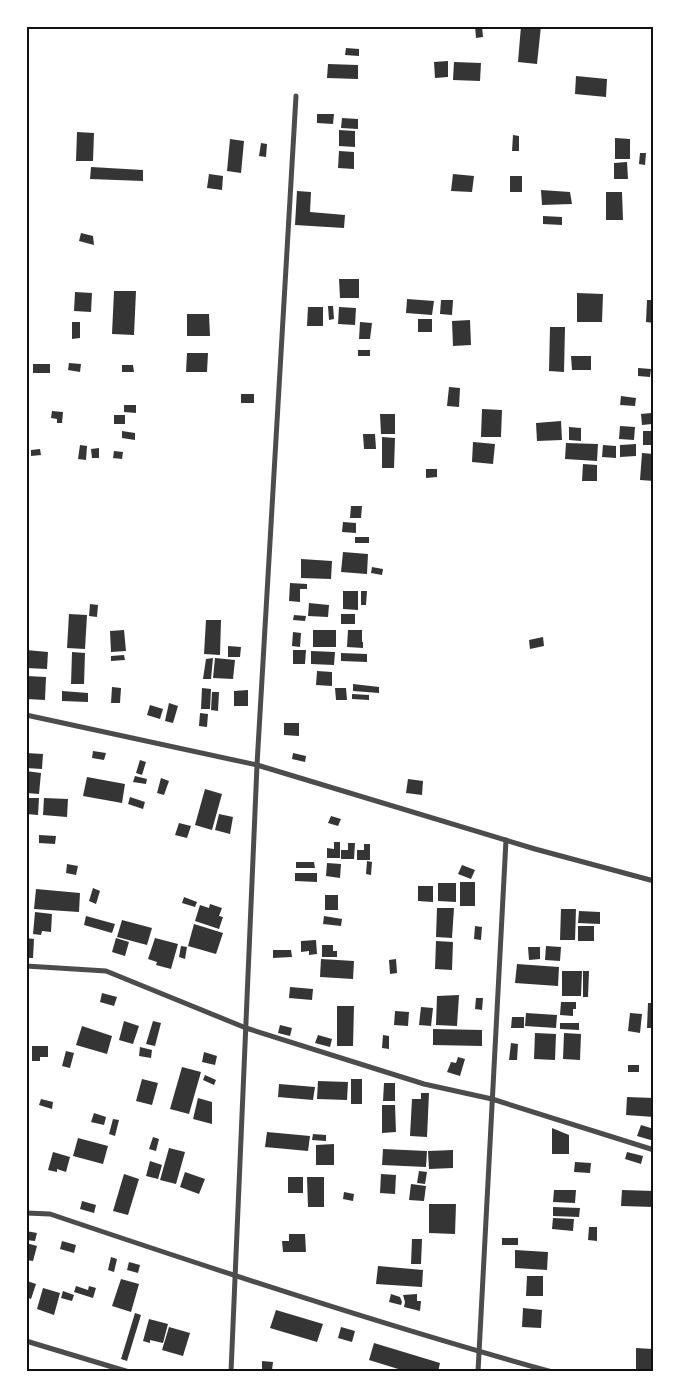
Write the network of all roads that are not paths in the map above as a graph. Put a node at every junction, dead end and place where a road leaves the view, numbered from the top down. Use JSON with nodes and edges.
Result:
{"nodes":[{"id":1,"x":296,"y":96,"type":"dead end"},
{"id":2,"x":26,"y":715,"type":"edge"},
{"id":3,"x":257,"y":765,"type":"junction"},
{"id":4,"x":506,"y":840,"type":"junction"},
{"id":5,"x":654,"y":882,"type":"edge"},
{"id":6,"x":26,"y":966,"type":"edge"},
{"id":7,"x":246,"y":1028,"type":"junction"},
{"id":8,"x":492,"y":1099,"type":"junction"},
{"id":9,"x":654,"y":1150,"type":"edge"},
{"id":10,"x":26,"y":1213,"type":"edge"},
{"id":11,"x":235,"y":1277,"type":"junction"},
{"id":12,"x":26,"y":1340,"type":"edge"},
{"id":13,"x":479,"y":1352,"type":"junction"},
{"id":14,"x":129,"y":1372,"type":"edge"},
{"id":15,"x":231,"y":1372,"type":"edge"},
{"id":16,"x":478,"y":1372,"type":"edge"},
{"id":17,"x":552,"y":1372,"type":"edge"}],
"edges":[{"from":1,"to":3,"type":"street"},
{"from":2,"to":3,"type":"street"},
{"from":3,"to":4,"type":"street"},
{"from":3,"to":7,"type":"street"},
{"from":4,"to":5,"type":"street"},
{"from":4,"to":8,"type":"street"},
{"from":6,"to":7,"type":"street"},
{"from":7,"to":8,"type":"street"},
{"from":7,"to":11,"type":"street"},
{"from":8,"to":9,"type":"street"},
{"from":8,"to":13,"type":"street"},
{"from":10,"to":11,"type":"street"},
{"from":11,"to":13,"type":"street"},
{"from":11,"to":15,"type":"street"},
{"from":12,"to":14,"type":"street"},
{"from":13,"to":16,"type":"street"},
{"from":13,"to":17,"type":"street"}]}
